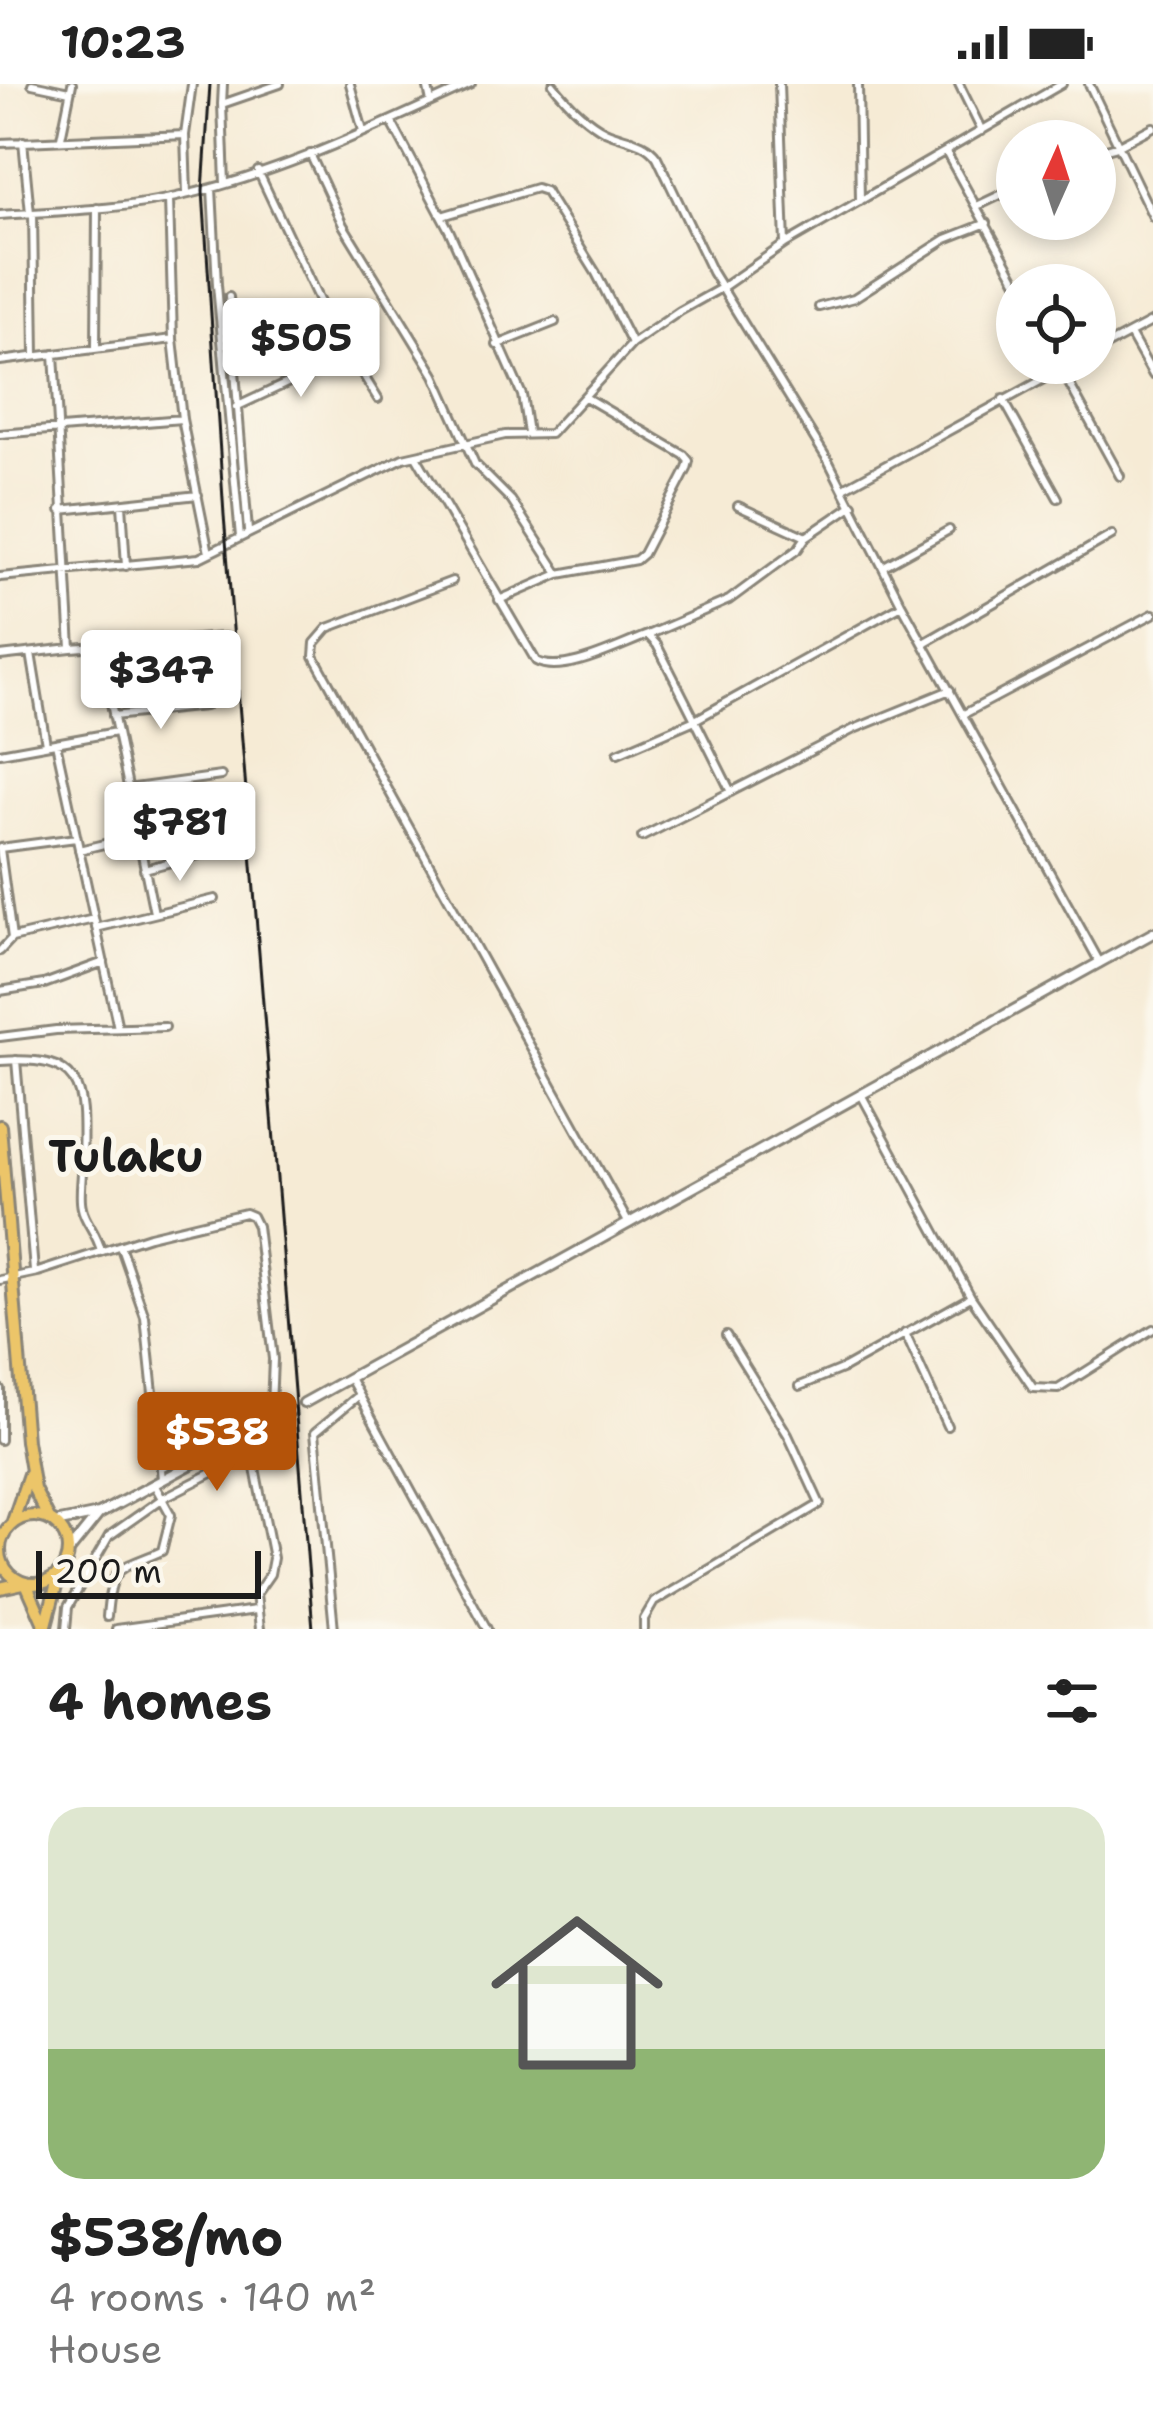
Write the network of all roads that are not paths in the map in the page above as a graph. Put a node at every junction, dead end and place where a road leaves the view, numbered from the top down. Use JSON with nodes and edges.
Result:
{"nodes":[{"id":1,"x":32,"y":84,"type":"edge"},
{"id":2,"x":192,"y":84,"type":"edge"},
{"id":3,"x":223,"y":84,"type":"edge"},
{"id":4,"x":280,"y":84,"type":"edge"},
{"id":5,"x":350,"y":84,"type":"edge"},
{"id":6,"x":427,"y":84,"type":"edge"},
{"id":7,"x":471,"y":84,"type":"edge"},
{"id":8,"x":553,"y":84,"type":"edge"},
{"id":9,"x":778,"y":84,"type":"edge"},
{"id":10,"x":858,"y":84,"type":"edge"},
{"id":11,"x":959,"y":84,"type":"edge"},
{"id":12,"x":1062,"y":84,"type":"edge"},
{"id":13,"x":1088,"y":84,"type":"edge"},
{"id":14,"x":71,"y":88,"type":"edge"},
{"id":15,"x":431,"y":102,"type":"junction"},
{"id":16,"x":223,"y":104,"type":"junction"},
{"id":17,"x":391,"y":121,"type":"junction"},
{"id":18,"x":1153,"y":127,"type":"edge"},
{"id":19,"x":363,"y":131,"type":"junction"},
{"id":20,"x":982,"y":131,"type":"junction"},
{"id":21,"x":185,"y":135,"type":"junction"},
{"id":22,"x":62,"y":138,"type":"junction"},
{"id":23,"x":23,"y":141,"type":"junction"},
{"id":24,"x":0,"y":143,"type":"edge"},
{"id":25,"x":1117,"y":146,"type":"junction"},
{"id":26,"x":946,"y":152,"type":"junction"},
{"id":27,"x":310,"y":154,"type":"junction"},
{"id":28,"x":258,"y":171,"type":"junction"},
{"id":29,"x":225,"y":184,"type":"junction"},
{"id":30,"x":212,"y":188,"type":"junction"},
{"id":31,"x":187,"y":195,"type":"junction"},
{"id":32,"x":996,"y":197,"type":"edge"},
{"id":33,"x":169,"y":199,"type":"junction"},
{"id":34,"x":860,"y":201,"type":"junction"},
{"id":35,"x":977,"y":206,"type":"junction"},
{"id":36,"x":97,"y":208,"type":"junction"},
{"id":37,"x":32,"y":213,"type":"junction"},
{"id":38,"x":0,"y":215,"type":"edge"},
{"id":39,"x":442,"y":217,"type":"junction"},
{"id":40,"x":1153,"y":217,"type":"edge"},
{"id":41,"x":987,"y":224,"type":"junction"},
{"id":42,"x":785,"y":244,"type":"junction"},
{"id":43,"x":1008,"y":264,"type":"edge"},
{"id":44,"x":723,"y":287,"type":"junction"},
{"id":45,"x":229,"y":297,"type":"dead end"},
{"id":46,"x":819,"y":308,"type":"dead end"},
{"id":47,"x":1153,"y":321,"type":"edge"},
{"id":48,"x":555,"y":322,"type":"dead end"},
{"id":49,"x":1130,"y":334,"type":"junction"},
{"id":50,"x":173,"y":340,"type":"junction"},
{"id":51,"x":1116,"y":341,"type":"edge"},
{"id":52,"x":632,"y":344,"type":"junction"},
{"id":53,"x":497,"y":345,"type":"junction"},
{"id":54,"x":96,"y":350,"type":"junction"},
{"id":55,"x":54,"y":354,"type":"junction"},
{"id":56,"x":348,"y":354,"type":"junction"},
{"id":57,"x":35,"y":356,"type":"junction"},
{"id":58,"x":0,"y":361,"type":"edge"},
{"id":59,"x":1153,"y":375,"type":"edge"},
{"id":60,"x":1031,"y":384,"type":"edge"},
{"id":61,"x":1076,"y":384,"type":"edge"},
{"id":62,"x":585,"y":397,"type":"junction"},
{"id":63,"x":1003,"y":399,"type":"junction"},
{"id":64,"x":379,"y":400,"type":"dead end"},
{"id":65,"x":236,"y":407,"type":"junction"},
{"id":66,"x":182,"y":418,"type":"junction"},
{"id":67,"x":58,"y":431,"type":"junction"},
{"id":68,"x":528,"y":433,"type":"junction"},
{"id":69,"x":0,"y":434,"type":"edge"},
{"id":70,"x":466,"y":443,"type":"junction"},
{"id":71,"x":416,"y":455,"type":"junction"},
{"id":72,"x":1120,"y":476,"type":"dead end"},
{"id":73,"x":844,"y":488,"type":"junction"},
{"id":74,"x":198,"y":495,"type":"junction"},
{"id":75,"x":1058,"y":498,"type":"dead end"},
{"id":76,"x":122,"y":504,"type":"junction"},
{"id":77,"x":853,"y":505,"type":"junction"},
{"id":78,"x":738,"y":506,"type":"dead end"},
{"id":79,"x":62,"y":510,"type":"junction"},
{"id":80,"x":949,"y":530,"type":"dead end"},
{"id":81,"x":248,"y":531,"type":"junction"},
{"id":82,"x":1112,"y":535,"type":"dead end"},
{"id":83,"x":806,"y":536,"type":"junction"},
{"id":84,"x":240,"y":537,"type":"junction"},
{"id":85,"x":209,"y":553,"type":"junction"},
{"id":86,"x":126,"y":566,"type":"junction"},
{"id":87,"x":884,"y":566,"type":"junction"},
{"id":88,"x":66,"y":572,"type":"junction"},
{"id":89,"x":559,"y":574,"type":"junction"},
{"id":90,"x":0,"y":577,"type":"edge"},
{"id":91,"x":452,"y":581,"type":"dead end"},
{"id":92,"x":500,"y":600,"type":"junction"},
{"id":93,"x":902,"y":605,"type":"junction"},
{"id":94,"x":1153,"y":614,"type":"edge"},
{"id":95,"x":648,"y":635,"type":"junction"},
{"id":96,"x":225,"y":637,"type":"dead end"},
{"id":97,"x":924,"y":643,"type":"junction"},
{"id":98,"x":99,"y":645,"type":"junction"},
{"id":99,"x":71,"y":648,"type":"junction"},
{"id":100,"x":31,"y":652,"type":"junction"},
{"id":101,"x":0,"y":656,"type":"edge"},
{"id":102,"x":950,"y":690,"type":"junction"},
{"id":103,"x":206,"y":706,"type":"dead end"},
{"id":104,"x":964,"y":715,"type":"junction"},
{"id":105,"x":113,"y":716,"type":"junction"},
{"id":106,"x":695,"y":720,"type":"junction"},
{"id":107,"x":116,"y":732,"type":"junction"},
{"id":108,"x":56,"y":743,"type":"junction"},
{"id":109,"x":46,"y":745,"type":"junction"},
{"id":110,"x":0,"y":753,"type":"edge"},
{"id":111,"x":618,"y":753,"type":"dead end"},
{"id":112,"x":221,"y":776,"type":"dead end"},
{"id":113,"x":127,"y":789,"type":"junction"},
{"id":114,"x":731,"y":792,"type":"junction"},
{"id":115,"x":137,"y":836,"type":"junction"},
{"id":116,"x":642,"y":837,"type":"dead end"},
{"id":117,"x":76,"y":838,"type":"junction"},
{"id":118,"x":0,"y":849,"type":"edge"},
{"id":119,"x":79,"y":850,"type":"junction"},
{"id":120,"x":210,"y":852,"type":"dead end"},
{"id":121,"x":1,"y":861,"type":"edge"},
{"id":122,"x":144,"y":869,"type":"junction"},
{"id":123,"x":215,"y":899,"type":"dead end"},
{"id":124,"x":154,"y":913,"type":"junction"},
{"id":125,"x":95,"y":924,"type":"junction"},
{"id":126,"x":1153,"y":933,"type":"edge"},
{"id":127,"x":12,"y":938,"type":"junction"},
{"id":128,"x":0,"y":951,"type":"edge"},
{"id":129,"x":104,"y":962,"type":"junction"},
{"id":130,"x":1100,"y":963,"type":"junction"},
{"id":131,"x":0,"y":991,"type":"edge"},
{"id":132,"x":165,"y":1027,"type":"dead end"},
{"id":133,"x":118,"y":1028,"type":"junction"},
{"id":134,"x":0,"y":1037,"type":"edge"},
{"id":135,"x":16,"y":1060,"type":"junction"},
{"id":136,"x":0,"y":1061,"type":"edge"},
{"id":137,"x":862,"y":1096,"type":"junction"},
{"id":138,"x":0,"y":1126,"type":"edge"},
{"id":139,"x":629,"y":1224,"type":"junction"},
{"id":140,"x":121,"y":1247,"type":"junction"},
{"id":141,"x":101,"y":1252,"type":"junction"},
{"id":142,"x":34,"y":1273,"type":"junction"},
{"id":143,"x":6,"y":1279,"type":"edge"},
{"id":144,"x":971,"y":1298,"type":"junction"},
{"id":145,"x":1153,"y":1330,"type":"edge"},
{"id":146,"x":904,"y":1333,"type":"junction"},
{"id":147,"x":726,"y":1335,"type":"dead end"},
{"id":148,"x":350,"y":1378,"type":"junction"},
{"id":149,"x":800,"y":1386,"type":"dead end"},
{"id":150,"x":0,"y":1389,"type":"edge"},
{"id":151,"x":360,"y":1395,"type":"junction"},
{"id":152,"x":304,"y":1403,"type":"dead end"},
{"id":153,"x":290,"y":1411,"type":"dead end"},
{"id":154,"x":947,"y":1426,"type":"dead end"},
{"id":155,"x":248,"y":1433,"type":"junction"},
{"id":156,"x":0,"y":1441,"type":"edge"},
{"id":157,"x":253,"y":1452,"type":"junction"},
{"id":158,"x":29,"y":1470,"type":"junction"},
{"id":159,"x":159,"y":1477,"type":"junction"},
{"id":160,"x":163,"y":1498,"type":"junction"},
{"id":161,"x":99,"y":1514,"type":"junction"},
{"id":162,"x":52,"y":1521,"type":"junction"},
{"id":163,"x":5,"y":1533,"type":"edge"},
{"id":164,"x":68,"y":1551,"type":"junction"},
{"id":165,"x":61,"y":1572,"type":"junction"},
{"id":166,"x":25,"y":1583,"type":"junction"},
{"id":167,"x":0,"y":1588,"type":"edge"},
{"id":168,"x":256,"y":1610,"type":"junction"},
{"id":169,"x":106,"y":1617,"type":"dead end"},
{"id":170,"x":45,"y":1627,"type":"edge"},
{"id":171,"x":66,"y":1629,"type":"edge"},
{"id":172,"x":116,"y":1629,"type":"edge"},
{"id":173,"x":260,"y":1629,"type":"edge"},
{"id":174,"x":334,"y":1629,"type":"edge"},
{"id":175,"x":487,"y":1629,"type":"edge"},
{"id":176,"x":644,"y":1629,"type":"edge"}],
"edges":[{"from":1,"to":14,"type":"street"},
{"from":2,"to":21,"type":"street"},
{"from":3,"to":16,"type":"street"},
{"from":4,"to":16,"type":"street"},
{"from":5,"to":19,"type":"street"},
{"from":6,"to":15,"type":"street"},
{"from":7,"to":15,"type":"street"},
{"from":8,"to":44,"type":"street"},
{"from":9,"to":42,"type":"street"},
{"from":10,"to":34,"type":"street"},
{"from":11,"to":20,"type":"street"},
{"from":12,"to":20,"type":"street"},
{"from":13,"to":25,"type":"street"},
{"from":14,"to":22,"type":"street"},
{"from":15,"to":17,"type":"street"},
{"from":16,"to":29,"type":"street"},
{"from":17,"to":19,"type":"street"},
{"from":17,"to":39,"type":"street"},
{"from":18,"to":25,"type":"street"},
{"from":19,"to":27,"type":"street"},
{"from":20,"to":26,"type":"street"},
{"from":21,"to":22,"type":"street"},
{"from":21,"to":31,"type":"street"},
{"from":22,"to":23,"type":"street"},
{"from":23,"to":24,"type":"street"},
{"from":23,"to":37,"type":"street"},
{"from":25,"to":40,"type":"street"},
{"from":26,"to":34,"type":"street"},
{"from":26,"to":35,"type":"street"},
{"from":27,"to":28,"type":"street"},
{"from":27,"to":70,"type":"street"},
{"from":28,"to":29,"type":"street"},
{"from":28,"to":56,"type":"street"},
{"from":29,"to":30,"type":"street"},
{"from":30,"to":31,"type":"street"},
{"from":30,"to":84,"type":"street"},
{"from":31,"to":33,"type":"street"},
{"from":32,"to":35,"type":"street"},
{"from":33,"to":36,"type":"street"},
{"from":33,"to":50,"type":"street"},
{"from":34,"to":42,"type":"street"},
{"from":35,"to":41,"type":"street"},
{"from":36,"to":37,"type":"street"},
{"from":36,"to":54,"type":"street"},
{"from":37,"to":38,"type":"street"},
{"from":37,"to":57,"type":"street"},
{"from":39,"to":52,"type":"street"},
{"from":39,"to":53,"type":"street"},
{"from":41,"to":43,"type":"street"},
{"from":41,"to":46,"type":"street"},
{"from":42,"to":44,"type":"street"},
{"from":44,"to":52,"type":"street"},
{"from":44,"to":73,"type":"street"},
{"from":45,"to":65,"type":"street"},
{"from":47,"to":49,"type":"street"},
{"from":48,"to":53,"type":"street"},
{"from":49,"to":51,"type":"street"},
{"from":49,"to":59,"type":"street"},
{"from":50,"to":54,"type":"street"},
{"from":50,"to":66,"type":"street"},
{"from":52,"to":62,"type":"street"},
{"from":53,"to":68,"type":"street"},
{"from":54,"to":55,"type":"street"},
{"from":55,"to":57,"type":"street"},
{"from":55,"to":67,"type":"street"},
{"from":56,"to":64,"type":"street"},
{"from":56,"to":65,"type":"street"},
{"from":57,"to":58,"type":"street"},
{"from":60,"to":63,"type":"street"},
{"from":61,"to":72,"type":"street"},
{"from":62,"to":68,"type":"street"},
{"from":62,"to":89,"type":"street"},
{"from":63,"to":73,"type":"street"},
{"from":63,"to":75,"type":"street"},
{"from":65,"to":81,"type":"street"},
{"from":66,"to":67,"type":"street"},
{"from":66,"to":74,"type":"street"},
{"from":67,"to":69,"type":"street"},
{"from":67,"to":79,"type":"street"},
{"from":68,"to":70,"type":"street"},
{"from":70,"to":71,"type":"street"},
{"from":70,"to":89,"type":"street"},
{"from":71,"to":81,"type":"street"},
{"from":71,"to":92,"type":"street"},
{"from":73,"to":77,"type":"street"},
{"from":74,"to":76,"type":"street"},
{"from":74,"to":85,"type":"street"},
{"from":76,"to":79,"type":"street"},
{"from":76,"to":86,"type":"street"},
{"from":77,"to":83,"type":"street"},
{"from":77,"to":87,"type":"street"},
{"from":78,"to":83,"type":"street"},
{"from":79,"to":88,"type":"street"},
{"from":80,"to":87,"type":"street"},
{"from":81,"to":84,"type":"street"},
{"from":82,"to":97,"type":"street"},
{"from":83,"to":95,"type":"street"},
{"from":84,"to":85,"type":"street"},
{"from":85,"to":86,"type":"street"},
{"from":86,"to":88,"type":"street"},
{"from":87,"to":93,"type":"street"},
{"from":88,"to":90,"type":"street"},
{"from":88,"to":99,"type":"street"},
{"from":89,"to":92,"type":"street"},
{"from":91,"to":139,"type":"street"},
{"from":92,"to":95,"type":"street"},
{"from":93,"to":97,"type":"street"},
{"from":93,"to":106,"type":"street"},
{"from":94,"to":104,"type":"street"},
{"from":95,"to":106,"type":"street"},
{"from":96,"to":98,"type":"street"},
{"from":97,"to":102,"type":"street"},
{"from":98,"to":99,"type":"street"},
{"from":98,"to":105,"type":"street"},
{"from":99,"to":100,"type":"street"},
{"from":100,"to":101,"type":"street"},
{"from":100,"to":109,"type":"street"},
{"from":102,"to":104,"type":"street"},
{"from":102,"to":114,"type":"street"},
{"from":103,"to":105,"type":"street"},
{"from":104,"to":130,"type":"street"},
{"from":105,"to":107,"type":"street"},
{"from":106,"to":111,"type":"street"},
{"from":106,"to":114,"type":"street"},
{"from":107,"to":108,"type":"street"},
{"from":107,"to":113,"type":"street"},
{"from":108,"to":109,"type":"street"},
{"from":108,"to":117,"type":"street"},
{"from":109,"to":110,"type":"street"},
{"from":112,"to":113,"type":"street"},
{"from":113,"to":115,"type":"street"},
{"from":114,"to":116,"type":"street"},
{"from":115,"to":119,"type":"street"},
{"from":115,"to":122,"type":"street"},
{"from":117,"to":118,"type":"street"},
{"from":117,"to":119,"type":"street"},
{"from":118,"to":121,"type":"street"},
{"from":119,"to":125,"type":"street"},
{"from":120,"to":122,"type":"street"},
{"from":121,"to":127,"type":"street"},
{"from":122,"to":124,"type":"street"},
{"from":123,"to":124,"type":"street"},
{"from":124,"to":125,"type":"street"},
{"from":125,"to":127,"type":"street"},
{"from":125,"to":129,"type":"street"},
{"from":126,"to":130,"type":"street"},
{"from":127,"to":128,"type":"street"},
{"from":129,"to":131,"type":"street"},
{"from":129,"to":133,"type":"street"},
{"from":130,"to":137,"type":"street"},
{"from":132,"to":133,"type":"street"},
{"from":133,"to":134,"type":"street"},
{"from":135,"to":136,"type":"street"},
{"from":135,"to":141,"type":"street"},
{"from":135,"to":142,"type":"street"},
{"from":137,"to":139,"type":"street"},
{"from":137,"to":144,"type":"street"},
{"from":138,"to":143,"type":"main road"},
{"from":139,"to":148,"type":"street"},
{"from":140,"to":141,"type":"street"},
{"from":140,"to":159,"type":"street"},
{"from":140,"to":159,"type":"street"},
{"from":141,"to":142,"type":"street"},
{"from":142,"to":143,"type":"street"},
{"from":143,"to":158,"type":"main road"},
{"from":144,"to":145,"type":"street"},
{"from":144,"to":146,"type":"street"},
{"from":146,"to":149,"type":"street"},
{"from":146,"to":154,"type":"street"},
{"from":147,"to":176,"type":"street"},
{"from":148,"to":151,"type":"street"},
{"from":148,"to":152,"type":"street"},
{"from":150,"to":156,"type":"street"},
{"from":151,"to":174,"type":"street"},
{"from":151,"to":175,"type":"street"},
{"from":153,"to":155,"type":"street"},
{"from":155,"to":157,"type":"street"},
{"from":155,"to":159,"type":"street"},
{"from":157,"to":160,"type":"street"},
{"from":157,"to":168,"type":"street"},
{"from":158,"to":162,"type":"main road"},
{"from":158,"to":163,"type":"main road"},
{"from":159,"to":160,"type":"street"},
{"from":159,"to":161,"type":"street"},
{"from":160,"to":169,"type":"street"},
{"from":160,"to":171,"type":"street"},
{"from":161,"to":162,"type":"street"},
{"from":161,"to":164,"type":"street"},
{"from":162,"to":163,"type":"main road"},
{"from":162,"to":164,"type":"main road"},
{"from":163,"to":166,"type":"main road"},
{"from":164,"to":165,"type":"main road"},
{"from":165,"to":166,"type":"main road"},
{"from":165,"to":170,"type":"main road"},
{"from":166,"to":167,"type":"main road"},
{"from":166,"to":170,"type":"main road"},
{"from":168,"to":172,"type":"street"},
{"from":168,"to":173,"type":"street"}]}
